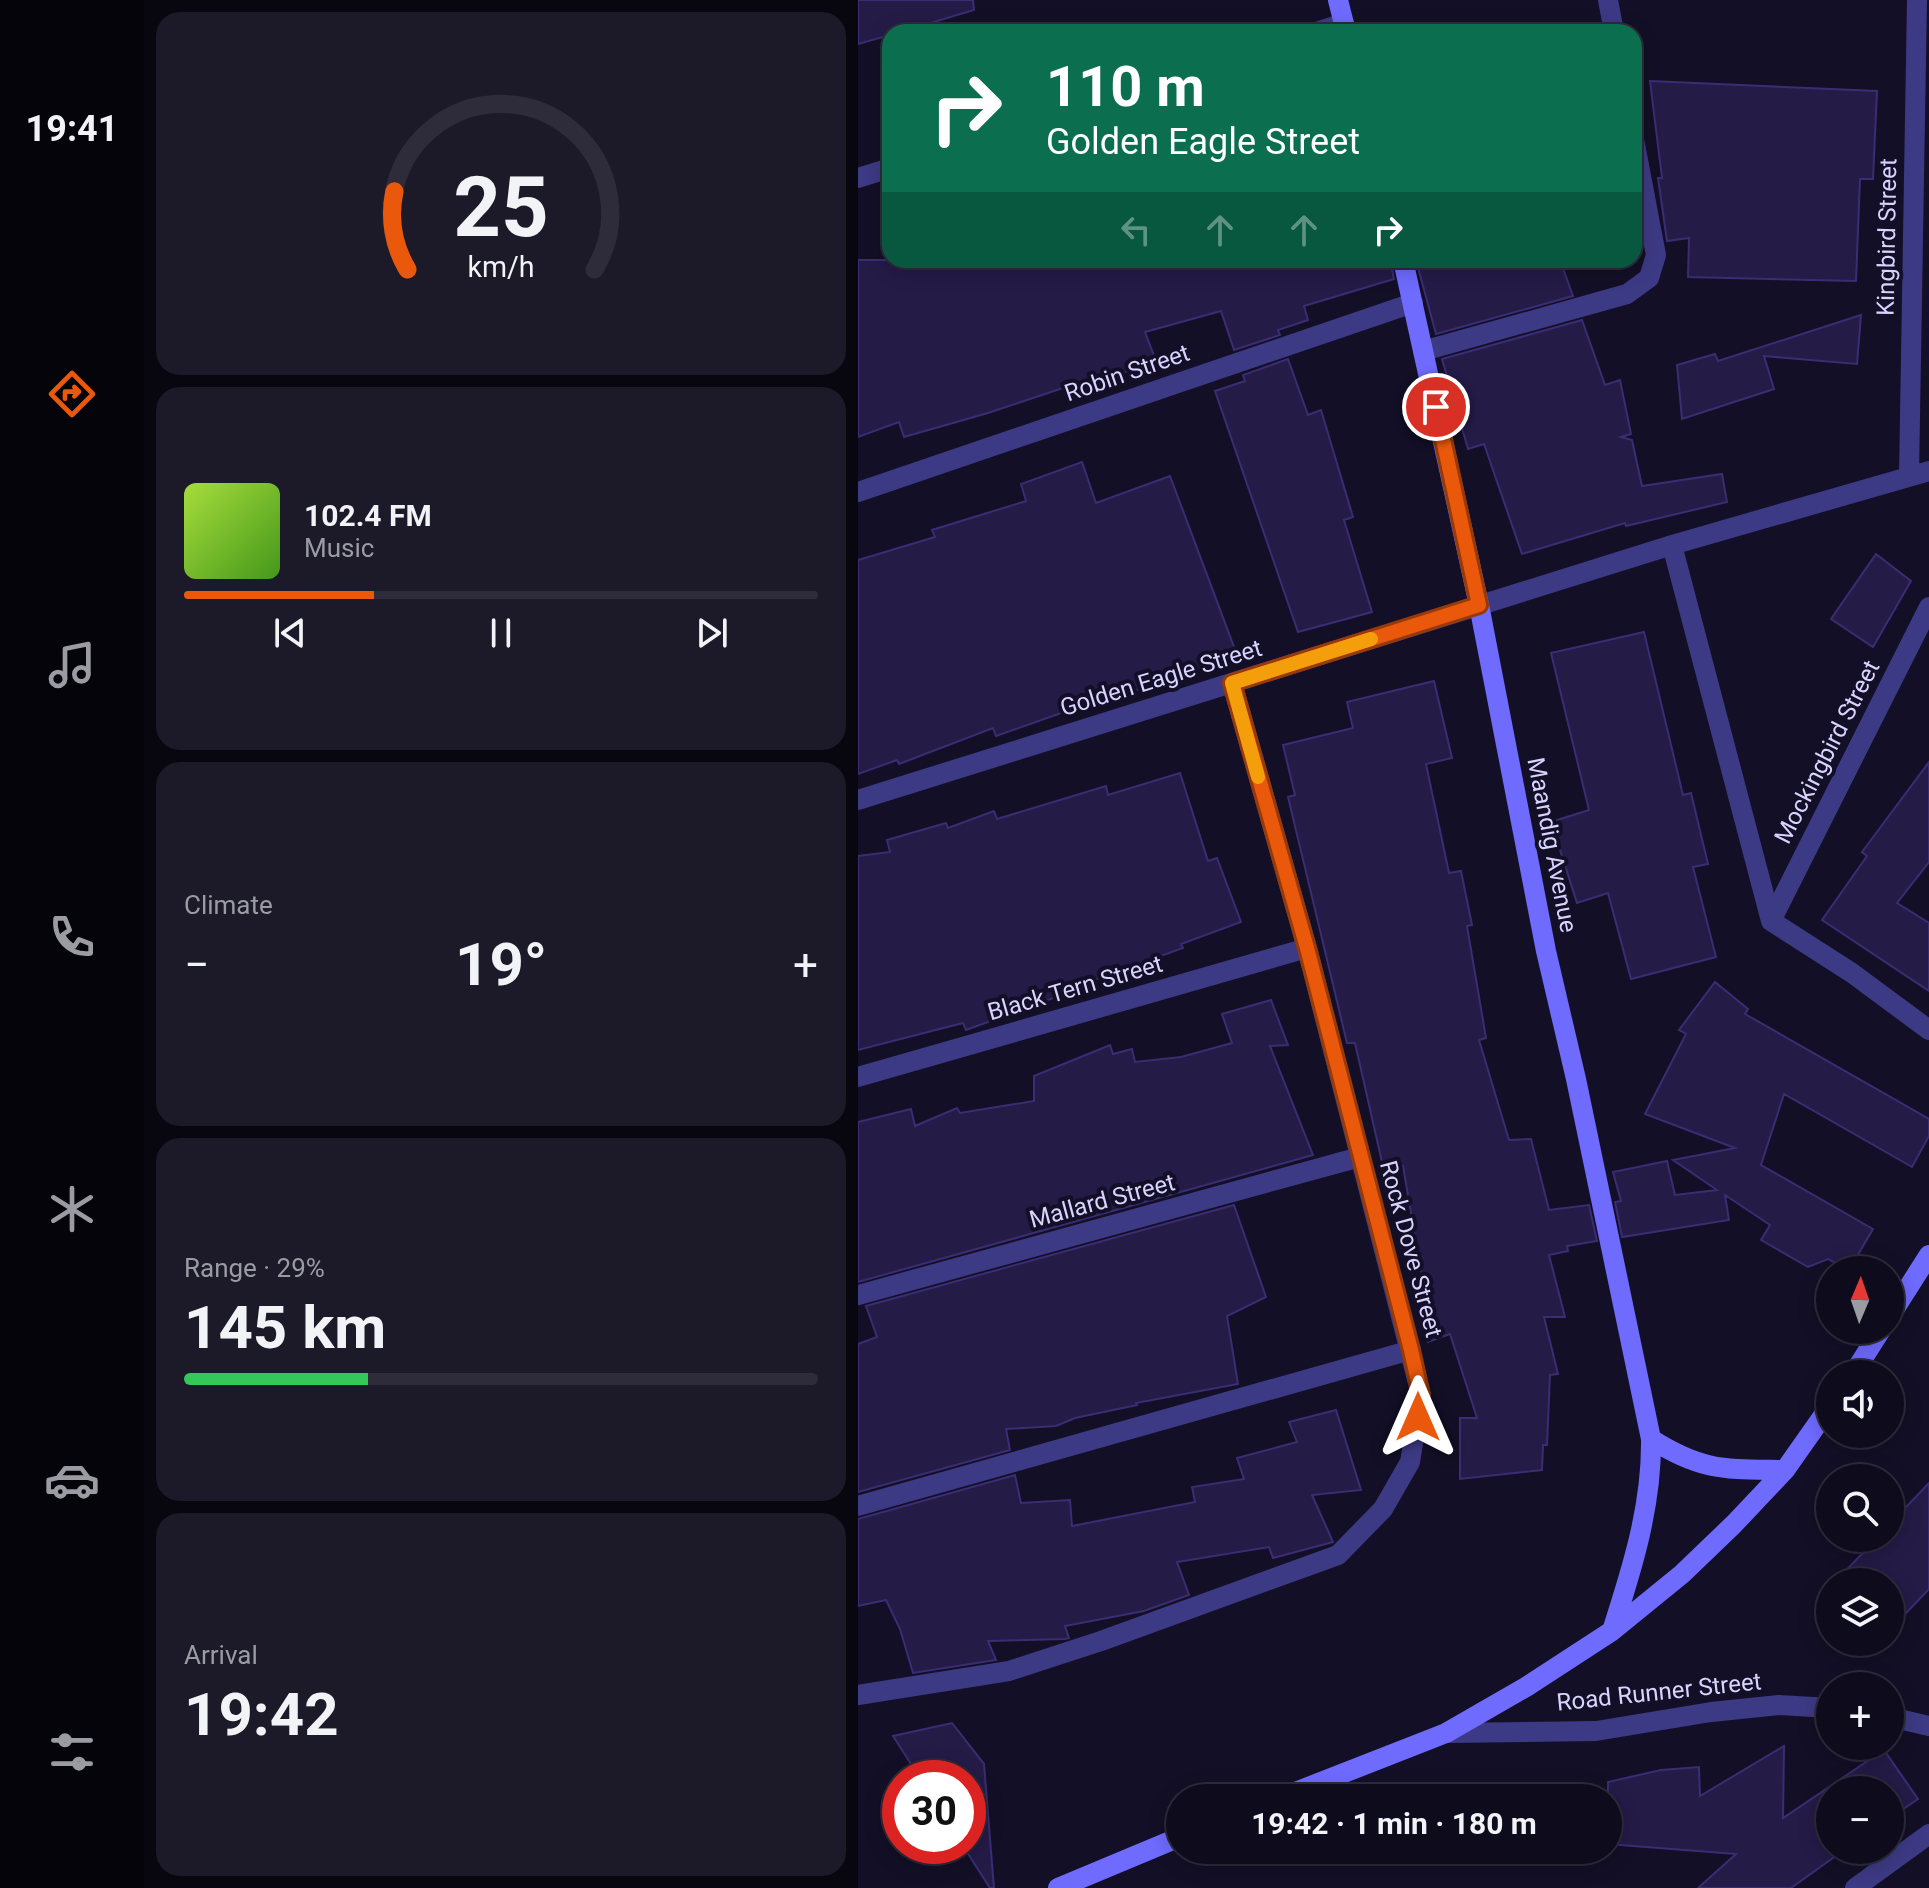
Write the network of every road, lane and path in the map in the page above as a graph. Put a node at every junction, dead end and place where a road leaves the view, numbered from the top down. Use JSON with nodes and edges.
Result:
{"nodes":[{"id":1,"x":1338,"y":0,"type":"edge"},
{"id":2,"x":1608,"y":0,"type":"edge"},
{"id":3,"x":1917,"y":0,"type":"edge"},
{"id":4,"x":1344,"y":24,"type":"edge"},
{"id":5,"x":1612,"y":24,"type":"edge"},
{"id":6,"x":882,"y":170,"type":"edge"},
{"id":7,"x":858,"y":178,"type":"edge"},
{"id":8,"x":1642,"y":181,"type":"edge"},
{"id":9,"x":1405,"y":268,"type":"edge"},
{"id":10,"x":1413,"y":303,"type":"junction"},
{"id":11,"x":1423,"y":351,"type":"junction"},
{"id":12,"x":1919,"y":473,"type":"edge"},
{"id":13,"x":858,"y":492,"type":"edge"},
{"id":14,"x":1672,"y":545,"type":"junction"},
{"id":15,"x":1479,"y":605,"type":"junction"},
{"id":16,"x":1929,"y":607,"type":"edge"},
{"id":17,"x":1232,"y":683,"type":"junction"},
{"id":18,"x":858,"y":800,"type":"edge"},
{"id":19,"x":1771,"y":921,"type":"junction"},
{"id":20,"x":1307,"y":948,"type":"junction"},
{"id":21,"x":1929,"y":1030,"type":"edge"},
{"id":22,"x":858,"y":1077,"type":"edge"},
{"id":23,"x":1360,"y":1157,"type":"junction"},
{"id":24,"x":1929,"y":1255,"type":"edge"},
{"id":25,"x":1904,"y":1294,"type":"edge"},
{"id":26,"x":858,"y":1295,"type":"edge"},
{"id":27,"x":1411,"y":1350,"type":"junction"},
{"id":28,"x":1816,"y":1426,"type":"edge"},
{"id":29,"x":1651,"y":1439,"type":"junction"},
{"id":30,"x":1785,"y":1470,"type":"junction"},
{"id":31,"x":858,"y":1506,"type":"edge"},
{"id":32,"x":1612,"y":1631,"type":"junction"},
{"id":33,"x":858,"y":1695,"type":"edge"},
{"id":34,"x":1816,"y":1707,"type":"edge"},
{"id":35,"x":1904,"y":1720,"type":"edge"},
{"id":36,"x":1929,"y":1726,"type":"edge"},
{"id":37,"x":1446,"y":1733,"type":"junction"},
{"id":38,"x":1316,"y":1784,"type":"edge"},
{"id":39,"x":1929,"y":1834,"type":"edge"},
{"id":40,"x":1166,"y":1843,"type":"edge"},
{"id":41,"x":1058,"y":1888,"type":"edge"},
{"id":42,"x":1855,"y":1888,"type":"edge"}],
"edges":[{"from":1,"to":4,"type":"street"},
{"from":2,"to":5,"type":"street"},
{"from":3,"to":12,"type":"street","name":"Kingbird Street"},
{"from":6,"to":7,"type":"street"},
{"from":8,"to":11,"type":"street"},
{"from":9,"to":10,"type":"street","name":"Maandig Avenue"},
{"from":10,"to":11,"type":"street","name":"Maandig Avenue"},
{"from":10,"to":13,"type":"street","name":"Robin Street"},
{"from":11,"to":15,"type":"street","name":"Maandig Avenue"},
{"from":12,"to":14,"type":"street","name":"Golden Eagle Street"},
{"from":14,"to":15,"type":"street","name":"Golden Eagle Street"},
{"from":14,"to":19,"type":"street"},
{"from":15,"to":17,"type":"street","name":"Golden Eagle Street"},
{"from":15,"to":29,"type":"street","name":"Maandig Avenue"},
{"from":16,"to":19,"type":"street","name":"Mockingbird Street"},
{"from":17,"to":18,"type":"street","name":"Golden Eagle Street"},
{"from":17,"to":20,"type":"street","name":"Rock Dove Street"},
{"from":19,"to":21,"type":"street"},
{"from":20,"to":22,"type":"street","name":"Black Tern Street"},
{"from":20,"to":23,"type":"street","name":"Rock Dove Street"},
{"from":23,"to":26,"type":"street","name":"Mallard Street"},
{"from":23,"to":27,"type":"street","name":"Rock Dove Street"},
{"from":24,"to":25,"type":"street"},
{"from":27,"to":31,"type":"street"},
{"from":27,"to":33,"type":"street","name":"Rock Dove Street"},
{"from":28,"to":30,"type":"street"},
{"from":29,"to":30,"type":"street"},
{"from":29,"to":32,"type":"street","name":"Maandig Avenue"},
{"from":30,"to":32,"type":"street"},
{"from":32,"to":37,"type":"street"},
{"from":34,"to":37,"type":"street","name":"Road Runner Street"},
{"from":35,"to":36,"type":"street"},
{"from":37,"to":38,"type":"street"},
{"from":39,"to":42,"type":"street"},
{"from":40,"to":41,"type":"street"}]}
